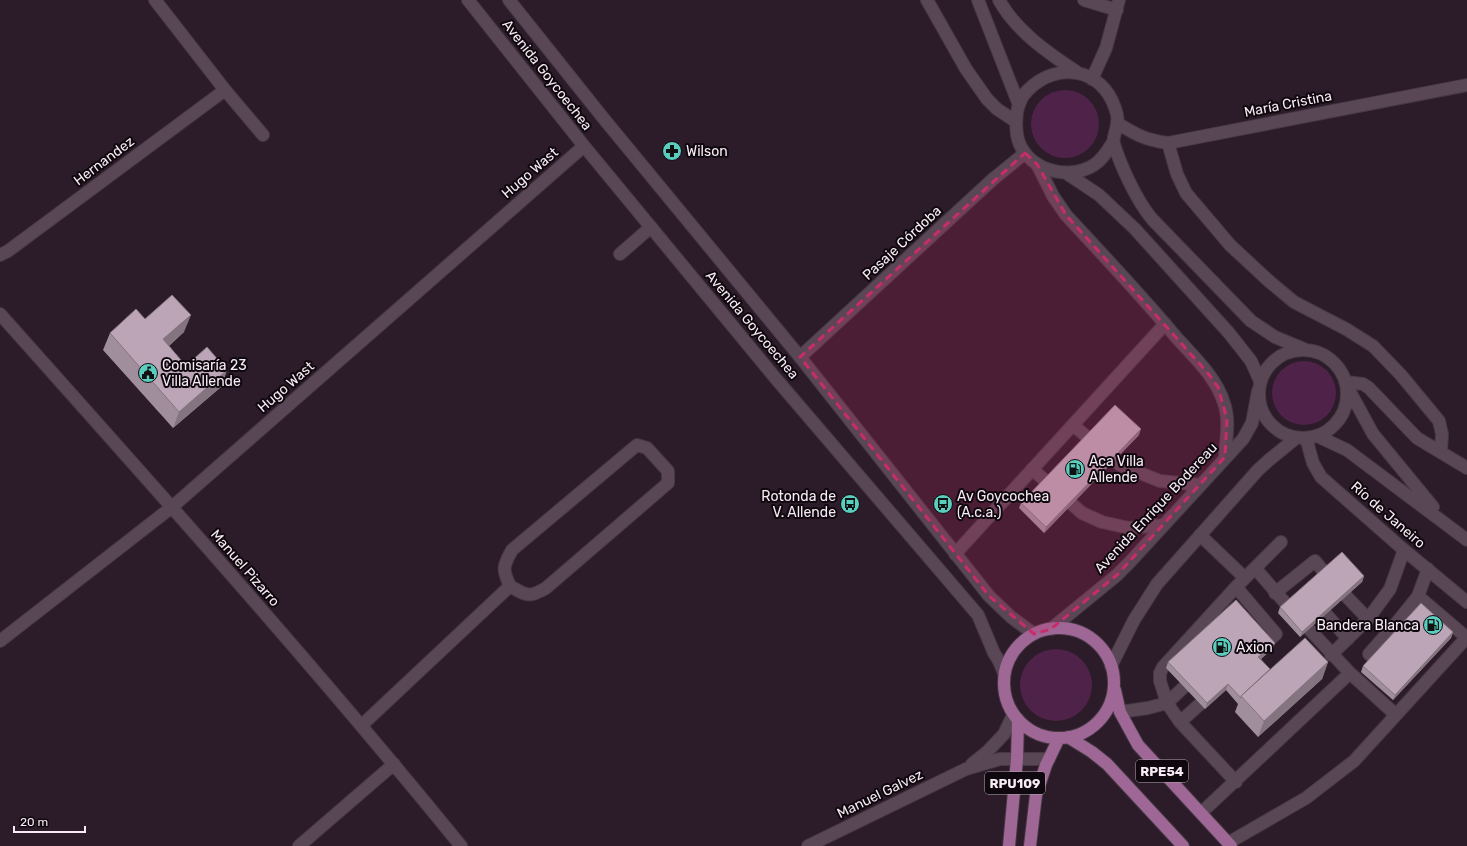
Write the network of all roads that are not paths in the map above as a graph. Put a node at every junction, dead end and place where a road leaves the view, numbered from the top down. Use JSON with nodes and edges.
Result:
{"nodes":[{"id":1,"x":155,"y":0,"type":"edge"},
{"id":2,"x":468,"y":0,"type":"edge"},
{"id":3,"x":509,"y":0,"type":"edge"},
{"id":4,"x":927,"y":0,"type":"edge"},
{"id":5,"x":978,"y":0,"type":"edge"},
{"id":6,"x":999,"y":0,"type":"edge"},
{"id":7,"x":1084,"y":0,"type":"edge"},
{"id":8,"x":1118,"y":5,"type":"edge"},
{"id":9,"x":1079,"y":74,"type":"junction"},
{"id":10,"x":1092,"y":79,"type":"junction"},
{"id":11,"x":1467,"y":84,"type":"edge"},
{"id":12,"x":225,"y":90,"type":"junction"},
{"id":13,"x":1019,"y":105,"type":"junction"},
{"id":14,"x":1015,"y":121,"type":"junction"},
{"id":15,"x":1118,"y":123,"type":"junction"},
{"id":16,"x":263,"y":135,"type":"dead end"},
{"id":17,"x":1114,"y":142,"type":"junction"},
{"id":18,"x":1168,"y":143,"type":"junction"},
{"id":19,"x":584,"y":146,"type":"junction"},
{"id":20,"x":1025,"y":153,"type":"junction"},
{"id":21,"x":1037,"y":164,"type":"junction"},
{"id":22,"x":1066,"y":173,"type":"junction"},
{"id":23,"x":651,"y":227,"type":"junction"},
{"id":24,"x":620,"y":254,"type":"dead end"},
{"id":25,"x":0,"y":255,"type":"edge"},
{"id":26,"x":0,"y":314,"type":"edge"},
{"id":27,"x":1166,"y":324,"type":"junction"},
{"id":28,"x":1304,"y":349,"type":"junction"},
{"id":29,"x":800,"y":357,"type":"junction"},
{"id":30,"x":1347,"y":385,"type":"junction"},
{"id":31,"x":1259,"y":386,"type":"junction"},
{"id":32,"x":1073,"y":425,"type":"junction"},
{"id":33,"x":1306,"y":437,"type":"junction"},
{"id":34,"x":1441,"y":451,"type":"junction"},
{"id":35,"x":1225,"y":457,"type":"junction"},
{"id":36,"x":1467,"y":468,"type":"edge"},
{"id":37,"x":1032,"y":469,"type":"junction"},
{"id":38,"x":1200,"y":485,"type":"junction"},
{"id":39,"x":172,"y":507,"type":"junction"},
{"id":40,"x":1446,"y":524,"type":"junction"},
{"id":41,"x":1164,"y":525,"type":"junction"},
{"id":42,"x":1200,"y":535,"type":"junction"},
{"id":43,"x":1467,"y":540,"type":"edge"},
{"id":44,"x":1281,"y":542,"type":"dead end"},
{"id":45,"x":1404,"y":550,"type":"junction"},
{"id":46,"x":955,"y":554,"type":"junction"},
{"id":47,"x":1255,"y":568,"type":"junction"},
{"id":48,"x":1428,"y":570,"type":"junction"},
{"id":49,"x":1324,"y":572,"type":"edge"},
{"id":50,"x":1245,"y":578,"type":"junction"},
{"id":51,"x":1294,"y":578,"type":"junction"},
{"id":52,"x":510,"y":586,"type":"junction"},
{"id":53,"x":1236,"y":587,"type":"junction"},
{"id":54,"x":1304,"y":590,"type":"edge"},
{"id":55,"x":1275,"y":592,"type":"junction"},
{"id":56,"x":1346,"y":596,"type":"edge"},
{"id":57,"x":1418,"y":596,"type":"junction"},
{"id":58,"x":1467,"y":602,"type":"edge"},
{"id":59,"x":1286,"y":605,"type":"edge"},
{"id":60,"x":1326,"y":614,"type":"edge"},
{"id":61,"x":1262,"y":617,"type":"junction"},
{"id":62,"x":1368,"y":619,"type":"junction"},
{"id":63,"x":1252,"y":626,"type":"edge"},
{"id":64,"x":1051,"y":629,"type":"junction"},
{"id":65,"x":1308,"y":629,"type":"edge"},
{"id":66,"x":1034,"y":634,"type":"junction"},
{"id":67,"x":1467,"y":638,"type":"edge"},
{"id":68,"x":1348,"y":639,"type":"junction"},
{"id":69,"x":0,"y":641,"type":"edge"},
{"id":70,"x":1267,"y":642,"type":"edge"},
{"id":71,"x":1331,"y":655,"type":"junction"},
{"id":72,"x":1371,"y":656,"type":"edge"},
{"id":73,"x":1111,"y":666,"type":"junction"},
{"id":74,"x":1004,"y":673,"type":"junction"},
{"id":75,"x":1350,"y":673,"type":"junction"},
{"id":76,"x":1114,"y":685,"type":"junction"},
{"id":77,"x":1184,"y":687,"type":"edge"},
{"id":78,"x":1405,"y":687,"type":"edge"},
{"id":79,"x":1414,"y":696,"type":"junction"},
{"id":80,"x":1167,"y":703,"type":"junction"},
{"id":81,"x":1200,"y":704,"type":"edge"},
{"id":82,"x":1120,"y":712,"type":"junction"},
{"id":83,"x":1396,"y":715,"type":"junction"},
{"id":84,"x":1016,"y":718,"type":"junction"},
{"id":85,"x":1100,"y":720,"type":"junction"},
{"id":86,"x":1180,"y":722,"type":"junction"},
{"id":87,"x":362,"y":725,"type":"junction"},
{"id":88,"x":1064,"y":738,"type":"junction"},
{"id":89,"x":1017,"y":759,"type":"junction"},
{"id":90,"x":1049,"y":759,"type":"junction"},
{"id":91,"x":394,"y":764,"type":"junction"},
{"id":92,"x":966,"y":769,"type":"junction"},
{"id":93,"x":1236,"y":782,"type":"junction"},
{"id":94,"x":1201,"y":813,"type":"junction"},
{"id":95,"x":1230,"y":845,"type":"edge"},
{"id":96,"x":299,"y":846,"type":"edge"},
{"id":97,"x":461,"y":846,"type":"edge"},
{"id":98,"x":808,"y":846,"type":"edge"},
{"id":99,"x":1009,"y":846,"type":"edge"},
{"id":100,"x":1030,"y":846,"type":"edge"},
{"id":101,"x":1183,"y":846,"type":"edge"}],
"edges":[{"from":1,"to":12,"type":"street"},
{"from":2,"to":19,"type":"street","name":"Avenida Goycoechea","number":"RPE54"},
{"from":3,"to":29,"type":"street","name":"Avenida Goycoechea"},
{"from":4,"to":14,"type":"street"},
{"from":5,"to":13,"type":"street"},
{"from":6,"to":9,"type":"street"},
{"from":7,"to":8,"type":"street"},
{"from":8,"to":10,"type":"street"},
{"from":9,"to":10,"type":"street"},
{"from":9,"to":13,"type":"street"},
{"from":10,"to":15,"type":"street"},
{"from":11,"to":18,"type":"street","name":"María Cristina"},
{"from":12,"to":16,"type":"street"},
{"from":12,"to":25,"type":"street","name":"Hernandez"},
{"from":13,"to":14,"type":"street"},
{"from":14,"to":20,"type":"street"},
{"from":15,"to":17,"type":"street"},
{"from":15,"to":18,"type":"street","name":"María Cristina"},
{"from":17,"to":22,"type":"street"},
{"from":17,"to":28,"type":"street"},
{"from":18,"to":34,"type":"street"},
{"from":19,"to":23,"type":"street","name":"Avenida Goycoechea","number":"RPE54"},
{"from":19,"to":39,"type":"street","name":"Hugo Wast"},
{"from":20,"to":21,"type":"street"},
{"from":20,"to":29,"type":"street","name":"Pasaje Córdoba"},
{"from":21,"to":22,"type":"street"},
{"from":21,"to":27,"type":"street"},
{"from":22,"to":31,"type":"street"},
{"from":23,"to":24,"type":"street"},
{"from":23,"to":74,"type":"street","name":"Avenida Goycoechea","number":"RPE54"},
{"from":26,"to":39,"type":"street","name":"Manuel Pizarro"},
{"from":27,"to":32,"type":"street"},
{"from":27,"to":35,"type":"street"},
{"from":28,"to":30,"type":"street"},
{"from":28,"to":31,"type":"street"},
{"from":29,"to":46,"type":"street","name":"Avenida Goycoechea"},
{"from":30,"to":33,"type":"street"},
{"from":30,"to":34,"type":"street"},
{"from":30,"to":40,"type":"street"},
{"from":31,"to":33,"type":"street"},
{"from":31,"to":35,"type":"street","name":"Avenida Enrique Bodereau"},
{"from":32,"to":37,"type":"street"},
{"from":32,"to":38,"type":"street"},
{"from":33,"to":40,"type":"street"},
{"from":33,"to":42,"type":"street"},
{"from":33,"to":45,"type":"street","name":"Río de Janeiro"},
{"from":34,"to":36,"type":"street"},
{"from":35,"to":38,"type":"street","name":"Avenida Enrique Bodereau"},
{"from":37,"to":41,"type":"street"},
{"from":37,"to":46,"type":"street"},
{"from":38,"to":41,"type":"street","name":"Avenida Enrique Bodereau"},
{"from":39,"to":69,"type":"street","name":"Hugo Wast"},
{"from":39,"to":87,"type":"street","name":"Manuel Pizarro"},
{"from":40,"to":43,"type":"street"},
{"from":41,"to":64,"type":"street","name":"Avenida Enrique Bodereau"},
{"from":42,"to":50,"type":"street"},
{"from":42,"to":73,"type":"street"},
{"from":44,"to":47,"type":"street"},
{"from":45,"to":48,"type":"street","name":"Río de Janeiro"},
{"from":45,"to":62,"type":"street"},
{"from":46,"to":66,"type":"street","name":"Avenida Goycoechea"},
{"from":47,"to":50,"type":"street"},
{"from":47,"to":55,"type":"street"},
{"from":48,"to":57,"type":"street"},
{"from":48,"to":58,"type":"street","name":"Río de Janeiro"},
{"from":49,"to":51,"type":"street"},
{"from":50,"to":53,"type":"street"},
{"from":51,"to":54,"type":"street"},
{"from":51,"to":55,"type":"street"},
{"from":52,"to":52,"type":"street"},
{"from":52,"to":87,"type":"street"},
{"from":53,"to":61,"type":"street"},
{"from":53,"to":80,"type":"street"},
{"from":55,"to":59,"type":"street"},
{"from":56,"to":62,"type":"street"},
{"from":57,"to":67,"type":"street"},
{"from":57,"to":72,"type":"street"},
{"from":60,"to":68,"type":"street"},
{"from":61,"to":63,"type":"street"},
{"from":61,"to":70,"type":"street"},
{"from":62,"to":68,"type":"street"},
{"from":64,"to":66,"type":"main road","number":"RPE54"},
{"from":64,"to":73,"type":"main road","number":"RPE54"},
{"from":65,"to":71,"type":"street"},
{"from":66,"to":74,"type":"main road","number":"RPE54"},
{"from":67,"to":79,"type":"street"},
{"from":68,"to":71,"type":"street"},
{"from":71,"to":75,"type":"street"},
{"from":73,"to":76,"type":"main road","number":"RPE54"},
{"from":74,"to":84,"type":"main road","number":"RPE54"},
{"from":75,"to":83,"type":"street"},
{"from":75,"to":93,"type":"street"},
{"from":76,"to":82,"type":"main road","number":"RPE54"},
{"from":76,"to":85,"type":"main road","number":"RPE54"},
{"from":77,"to":80,"type":"street"},
{"from":78,"to":79,"type":"street"},
{"from":79,"to":83,"type":"street"},
{"from":80,"to":82,"type":"street"},
{"from":80,"to":86,"type":"street"},
{"from":81,"to":86,"type":"street"},
{"from":82,"to":85,"type":"main road"},
{"from":82,"to":94,"type":"main road","number":"RPE54"},
{"from":83,"to":95,"type":"street"},
{"from":84,"to":88,"type":"main road","number":"RPE54"},
{"from":84,"to":89,"type":"main road","number":"RPU109"},
{"from":84,"to":92,"type":"street","name":"Manuel Galvez"},
{"from":85,"to":88,"type":"main road","number":"RPE54"},
{"from":86,"to":93,"type":"street"},
{"from":87,"to":91,"type":"street","name":"Manuel Pizarro"},
{"from":88,"to":90,"type":"main road","number":"RPU109"},
{"from":88,"to":101,"type":"main road","number":"RPE54"},
{"from":89,"to":90,"type":"street","name":"Manuel Galvez"},
{"from":89,"to":92,"type":"street","name":"Manuel Galvez"},
{"from":89,"to":99,"type":"main road","number":"RPU109"},
{"from":90,"to":100,"type":"main road","number":"RPU109"},
{"from":91,"to":96,"type":"street"},
{"from":91,"to":97,"type":"street","name":"Manuel Pizarro"},
{"from":92,"to":98,"type":"street","name":"Manuel Galvez"},
{"from":93,"to":94,"type":"street"},
{"from":94,"to":95,"type":"main road","number":"RPE54"}]}
